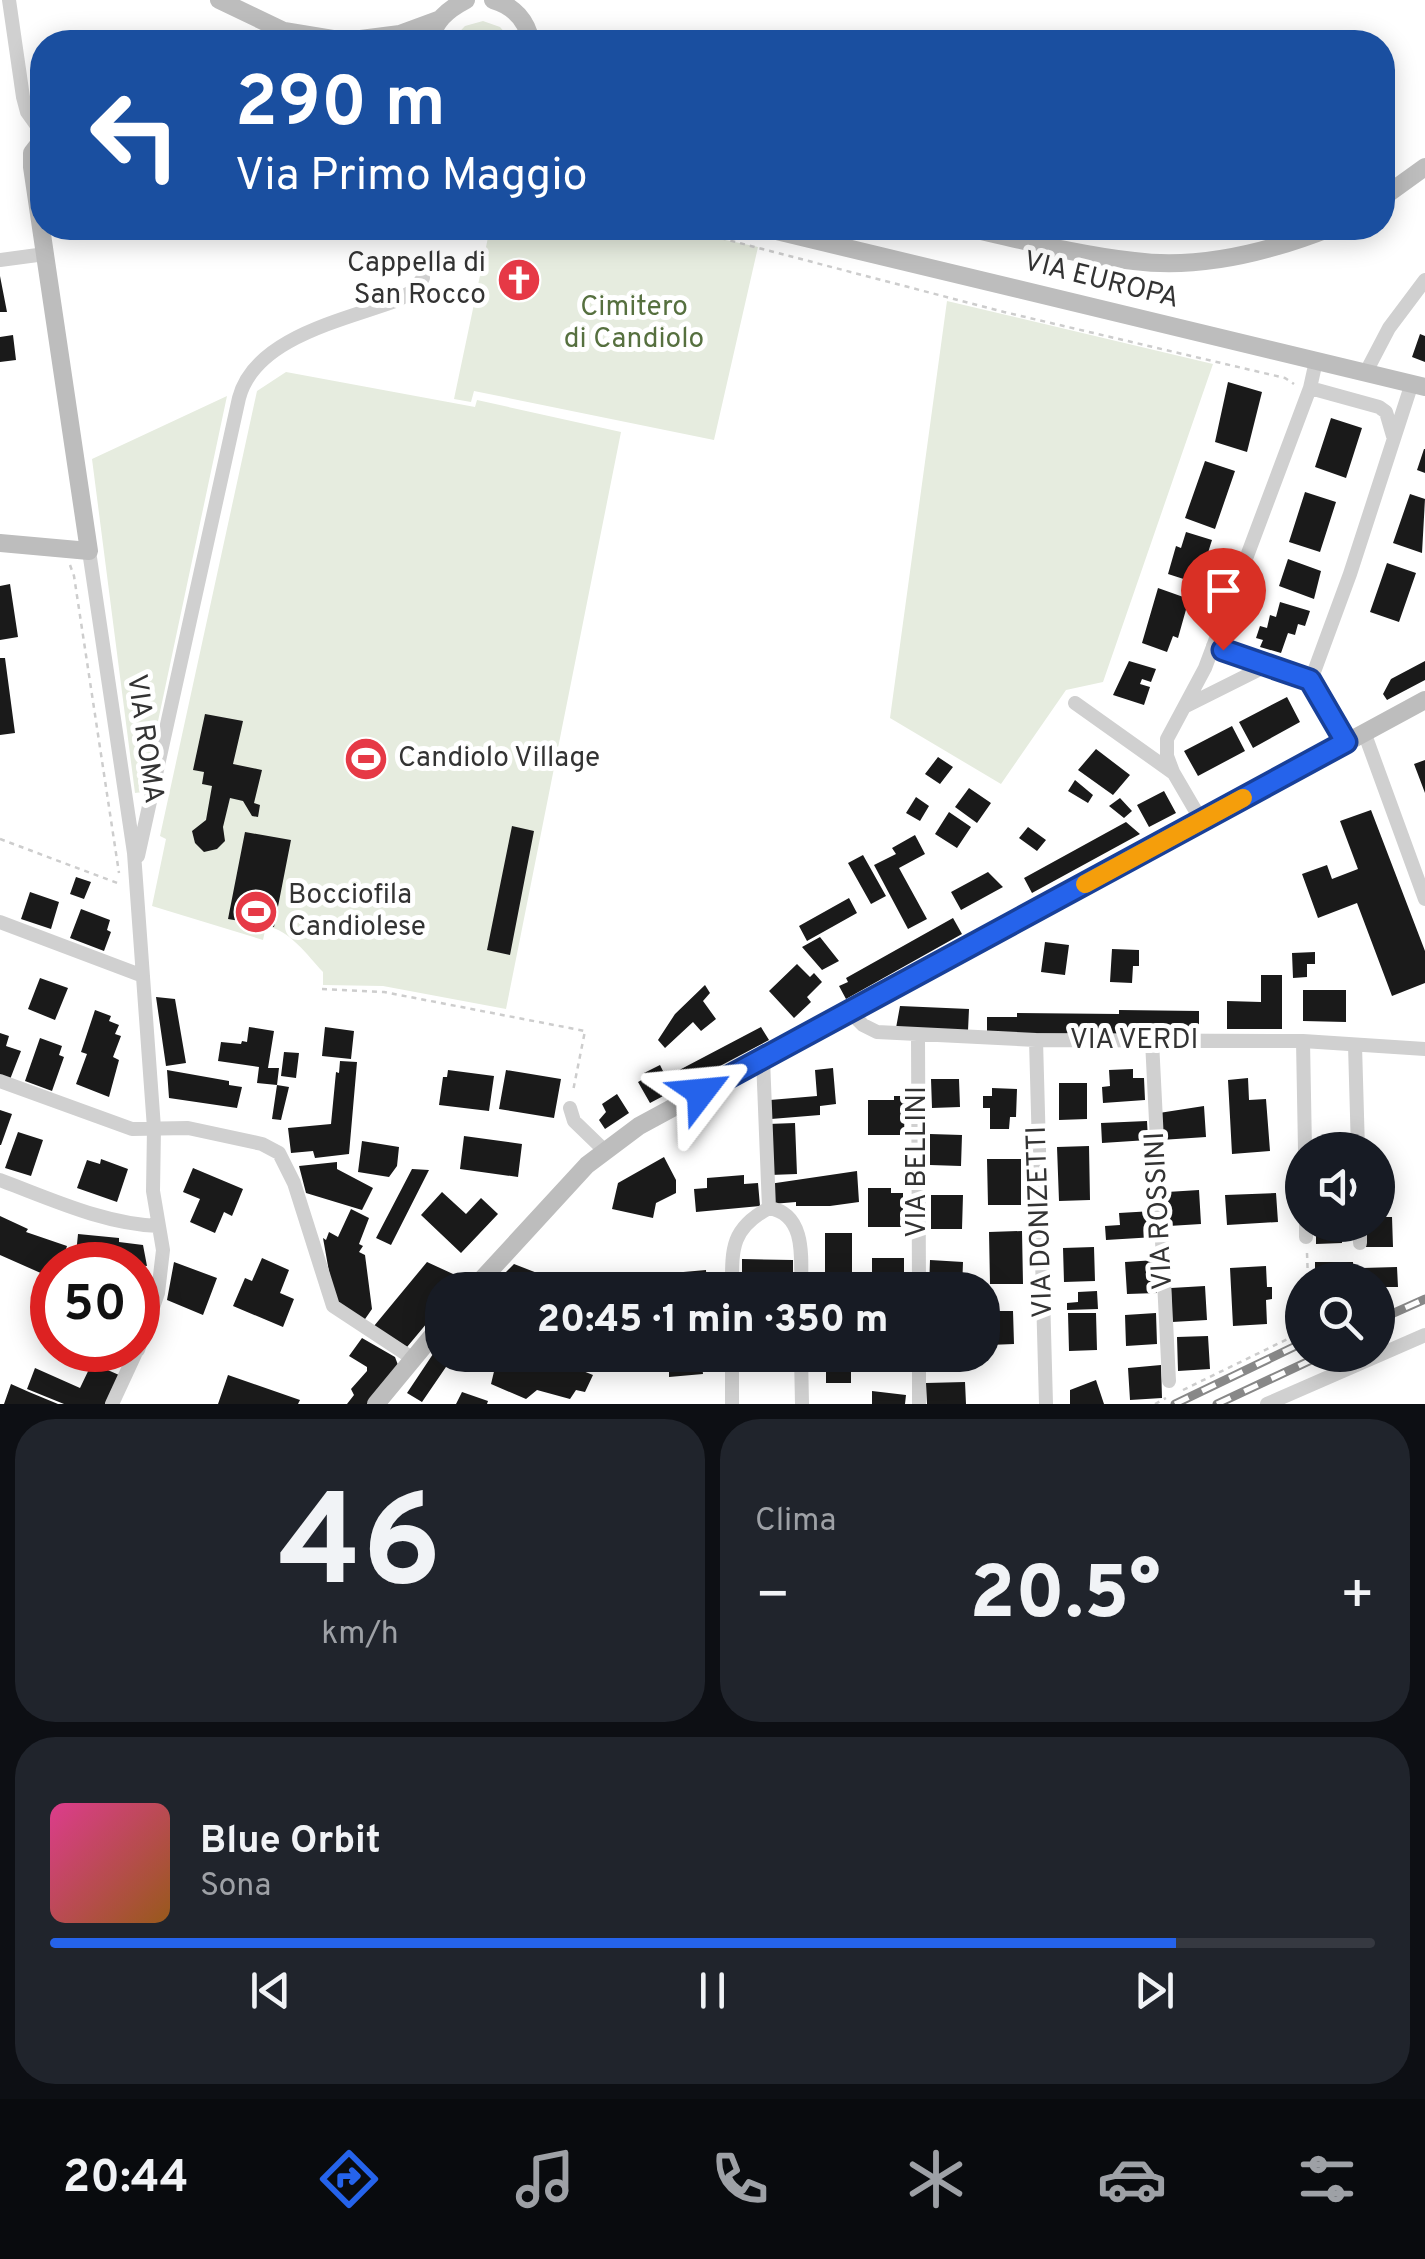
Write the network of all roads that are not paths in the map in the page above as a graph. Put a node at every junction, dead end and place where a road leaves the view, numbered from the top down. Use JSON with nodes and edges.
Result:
{"nodes":[{"id":1,"x":9,"y":0,"type":"edge"},
{"id":2,"x":220,"y":0,"type":"edge"},
{"id":3,"x":466,"y":0,"type":"edge"},
{"id":4,"x":493,"y":0,"type":"edge"},
{"id":5,"x":438,"y":20,"type":"junction"},
{"id":6,"x":284,"y":30,"type":"edge"},
{"id":7,"x":411,"y":30,"type":"edge"},
{"id":8,"x":434,"y":30,"type":"edge"},
{"id":9,"x":526,"y":30,"type":"edge"},
{"id":10,"x":30,"y":117,"type":"edge"},
{"id":11,"x":1425,"y":167,"type":"edge"},
{"id":12,"x":1395,"y":189,"type":"edge"},
{"id":13,"x":43,"y":240,"type":"edge"},
{"id":14,"x":814,"y":240,"type":"edge"},
{"id":15,"x":1027,"y":240,"type":"edge"},
{"id":16,"x":1298,"y":240,"type":"edge"},
{"id":17,"x":45,"y":254,"type":"junction"},
{"id":18,"x":0,"y":260,"type":"edge"},
{"id":19,"x":423,"y":278,"type":"dead end"},
{"id":20,"x":1425,"y":280,"type":"edge"},
{"id":21,"x":1316,"y":361,"type":"junction"},
{"id":22,"x":1366,"y":372,"type":"junction"},
{"id":23,"x":1418,"y":385,"type":"edge"},
{"id":24,"x":1302,"y":392,"type":"junction"},
{"id":25,"x":1394,"y":442,"type":"junction"},
{"id":26,"x":0,"y":543,"type":"edge"},
{"id":27,"x":88,"y":551,"type":"junction"},
{"id":28,"x":1214,"y":646,"type":"junction"},
{"id":29,"x":1266,"y":666,"type":"junction"},
{"id":30,"x":1310,"y":680,"type":"junction"},
{"id":31,"x":1425,"y":700,"type":"edge"},
{"id":32,"x":1075,"y":703,"type":"dead end"},
{"id":33,"x":1183,"y":707,"type":"junction"},
{"id":34,"x":1364,"y":732,"type":"junction"},
{"id":35,"x":1346,"y":742,"type":"junction"},
{"id":36,"x":1173,"y":772,"type":"junction"},
{"id":37,"x":1201,"y":820,"type":"junction"},
{"id":38,"x":135,"y":872,"type":"junction"},
{"id":39,"x":1425,"y":898,"type":"edge"},
{"id":40,"x":0,"y":922,"type":"edge"},
{"id":41,"x":143,"y":976,"type":"junction"},
{"id":42,"x":850,"y":1012,"type":"junction"},
{"id":43,"x":918,"y":1035,"type":"junction"},
{"id":44,"x":1036,"y":1040,"type":"junction"},
{"id":45,"x":1152,"y":1041,"type":"junction"},
{"id":46,"x":1303,"y":1041,"type":"junction"},
{"id":47,"x":1355,"y":1045,"type":"junction"},
{"id":48,"x":1425,"y":1049,"type":"edge"},
{"id":49,"x":763,"y":1059,"type":"junction"},
{"id":50,"x":0,"y":1081,"type":"edge"},
{"id":51,"x":570,"y":1108,"type":"road end"},
{"id":52,"x":154,"y":1128,"type":"junction"},
{"id":53,"x":1305,"y":1132,"type":"edge"},
{"id":54,"x":1357,"y":1132,"type":"edge"},
{"id":55,"x":604,"y":1150,"type":"junction"},
{"id":56,"x":0,"y":1180,"type":"edge"},
{"id":57,"x":769,"y":1208,"type":"junction"},
{"id":58,"x":159,"y":1226,"type":"junction"},
{"id":59,"x":489,"y":1272,"type":"edge"},
{"id":60,"x":733,"y":1272,"type":"edge"},
{"id":61,"x":801,"y":1272,"type":"edge"},
{"id":62,"x":919,"y":1272,"type":"edge"},
{"id":63,"x":160,"y":1276,"type":"edge"},
{"id":64,"x":1425,"y":1335,"type":"edge"},
{"id":65,"x":425,"y":1343,"type":"edge"},
{"id":66,"x":412,"y":1358,"type":"junction"},
{"id":67,"x":127,"y":1372,"type":"edge"},
{"id":68,"x":732,"y":1372,"type":"edge"},
{"id":69,"x":801,"y":1372,"type":"edge"},
{"id":70,"x":919,"y":1372,"type":"edge"},
{"id":71,"x":1175,"y":1386,"type":"road end"},
{"id":72,"x":112,"y":1404,"type":"edge"},
{"id":73,"x":376,"y":1404,"type":"edge"},
{"id":74,"x":732,"y":1404,"type":"edge"},
{"id":75,"x":802,"y":1404,"type":"edge"},
{"id":76,"x":920,"y":1404,"type":"edge"},
{"id":77,"x":1046,"y":1404,"type":"edge"},
{"id":78,"x":1267,"y":1404,"type":"edge"}],
"edges":[{"from":1,"to":10,"type":"street"},
{"from":2,"to":6,"type":"main road"},
{"from":3,"to":5,"type":"main road"},
{"from":4,"to":9,"type":"main road"},
{"from":5,"to":7,"type":"main road"},
{"from":5,"to":8,"type":"main road"},
{"from":11,"to":12,"type":"main road"},
{"from":13,"to":17,"type":"main road","name":"VIA ROMA"},
{"from":14,"to":21,"type":"main road","name":"VIA EUROPA"},
{"from":15,"to":16,"type":"main road"},
{"from":17,"to":18,"type":"street"},
{"from":17,"to":27,"type":"main road","name":"VIA ROMA"},
{"from":19,"to":38,"type":"street"},
{"from":20,"to":22,"type":"street"},
{"from":21,"to":22,"type":"main road","name":"VIA EUROPA"},
{"from":21,"to":24,"type":"street"},
{"from":22,"to":23,"type":"main road","name":"VIA EUROPA"},
{"from":23,"to":25,"type":"street"},
{"from":24,"to":25,"type":"street"},
{"from":24,"to":28,"type":"street"},
{"from":25,"to":30,"type":"street"},
{"from":26,"to":27,"type":"main road"},
{"from":27,"to":38,"type":"street","name":"VIA ROMA"},
{"from":28,"to":29,"type":"street"},
{"from":28,"to":33,"type":"street"},
{"from":29,"to":30,"type":"street"},
{"from":29,"to":33,"type":"street"},
{"from":30,"to":35,"type":"street"},
{"from":31,"to":34,"type":"main road"},
{"from":32,"to":36,"type":"street"},
{"from":33,"to":36,"type":"street"},
{"from":34,"to":35,"type":"main road"},
{"from":34,"to":39,"type":"street"},
{"from":35,"to":37,"type":"main road"},
{"from":36,"to":37,"type":"street"},
{"from":37,"to":42,"type":"main road"},
{"from":38,"to":41,"type":"street","name":"VIA ROMA"},
{"from":40,"to":41,"type":"street"},
{"from":41,"to":52,"type":"street","name":"VIA ROMA"},
{"from":42,"to":43,"type":"street","name":"VIA VERDI"},
{"from":42,"to":49,"type":"main road"},
{"from":43,"to":44,"type":"street","name":"VIA VERDI"},
{"from":43,"to":62,"type":"street","name":"VIA BELLINI"},
{"from":44,"to":45,"type":"street","name":"VIA VERDI"},
{"from":44,"to":77,"type":"street","name":"VIA DONIZETTI"},
{"from":45,"to":46,"type":"street","name":"VIA VERDI"},
{"from":45,"to":71,"type":"street","name":"VIA ROSSINI"},
{"from":46,"to":47,"type":"street","name":"VIA VERDI"},
{"from":46,"to":53,"type":"street"},
{"from":47,"to":48,"type":"street","name":"VIA VERDI"},
{"from":47,"to":54,"type":"street"},
{"from":49,"to":55,"type":"main road"},
{"from":49,"to":57,"type":"street"},
{"from":50,"to":52,"type":"street"},
{"from":51,"to":55,"type":"street"},
{"from":52,"to":58,"type":"street","name":"VIA ROMA"},
{"from":52,"to":66,"type":"street"},
{"from":55,"to":59,"type":"main road"},
{"from":56,"to":58,"type":"street"},
{"from":57,"to":60,"type":"street"},
{"from":57,"to":61,"type":"street"},
{"from":58,"to":63,"type":"street","name":"VIA ROMA"},
{"from":64,"to":78,"type":"street"},
{"from":65,"to":66,"type":"main road"},
{"from":66,"to":73,"type":"main road"},
{"from":67,"to":72,"type":"street","name":"VIA ROMA"},
{"from":68,"to":74,"type":"street"},
{"from":69,"to":75,"type":"street"},
{"from":70,"to":76,"type":"street"}]}
